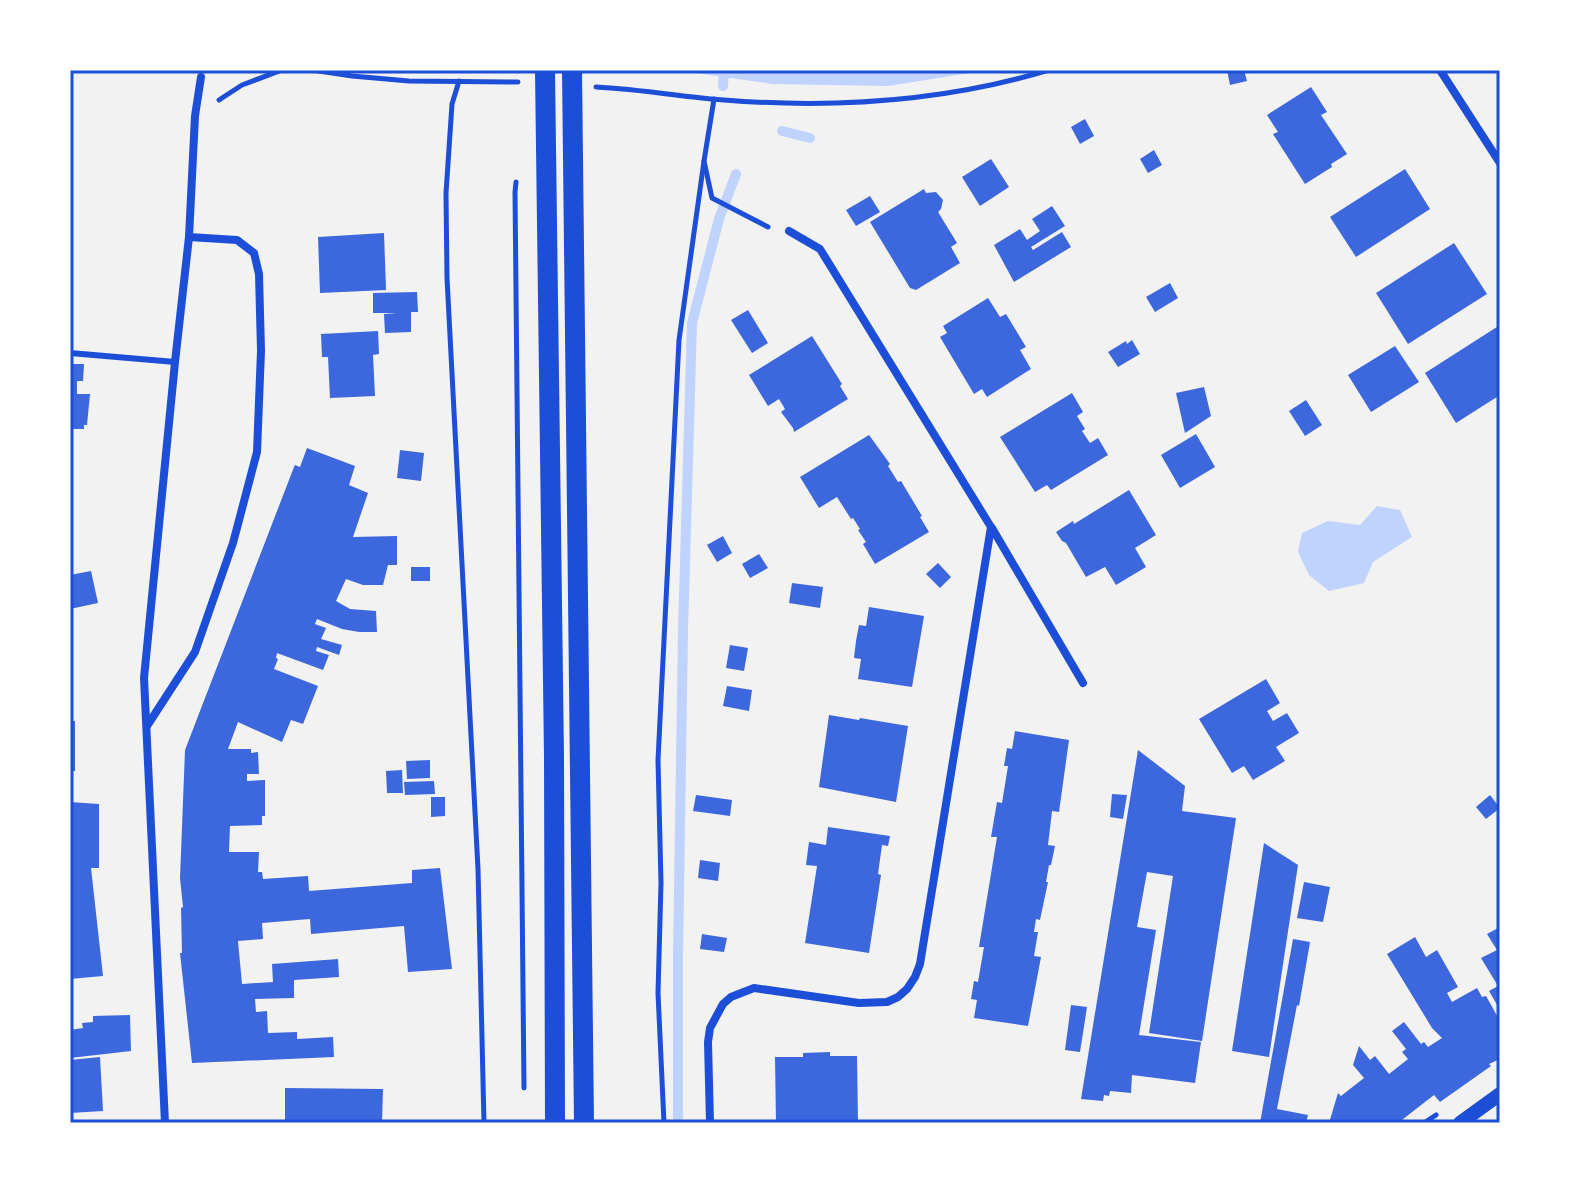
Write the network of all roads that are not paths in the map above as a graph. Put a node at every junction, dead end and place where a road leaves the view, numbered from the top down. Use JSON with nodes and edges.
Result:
{"nodes":[{"id":1,"x":545,"y":70,"type":"edge"},
{"id":2,"x":572,"y":70,"type":"edge"},
{"id":3,"x":1440,"y":70,"type":"edge"},
{"id":4,"x":201,"y":77,"type":"dead end"},
{"id":5,"x":1500,"y":163,"type":"edge"},
{"id":6,"x":789,"y":231,"type":"dead end"},
{"id":7,"x":189,"y":237,"type":"junction"},
{"id":8,"x":70,"y":353,"type":"edge"},
{"id":9,"x":175,"y":362,"type":"junction"},
{"id":10,"x":991,"y":527,"type":"junction"},
{"id":11,"x":1083,"y":683,"type":"dead end"},
{"id":12,"x":146,"y":726,"type":"junction"},
{"id":13,"x":1500,"y":1094,"type":"edge"},
{"id":14,"x":165,"y":1123,"type":"edge"},
{"id":15,"x":555,"y":1123,"type":"edge"},
{"id":16,"x":584,"y":1123,"type":"edge"},
{"id":17,"x":710,"y":1123,"type":"edge"},
{"id":18,"x":1460,"y":1123,"type":"edge"}],
"edges":[{"from":1,"to":15,"type":"main road"},
{"from":2,"to":16,"type":"main road"},
{"from":3,"to":5,"type":"street"},
{"from":4,"to":7,"type":"street"},
{"from":6,"to":10,"type":"street"},
{"from":7,"to":9,"type":"street"},
{"from":7,"to":12,"type":"street"},
{"from":8,"to":9,"type":"lane"},
{"from":9,"to":12,"type":"street"},
{"from":10,"to":11,"type":"street"},
{"from":10,"to":17,"type":"street"},
{"from":12,"to":14,"type":"street"},
{"from":13,"to":18,"type":"street"}]}
